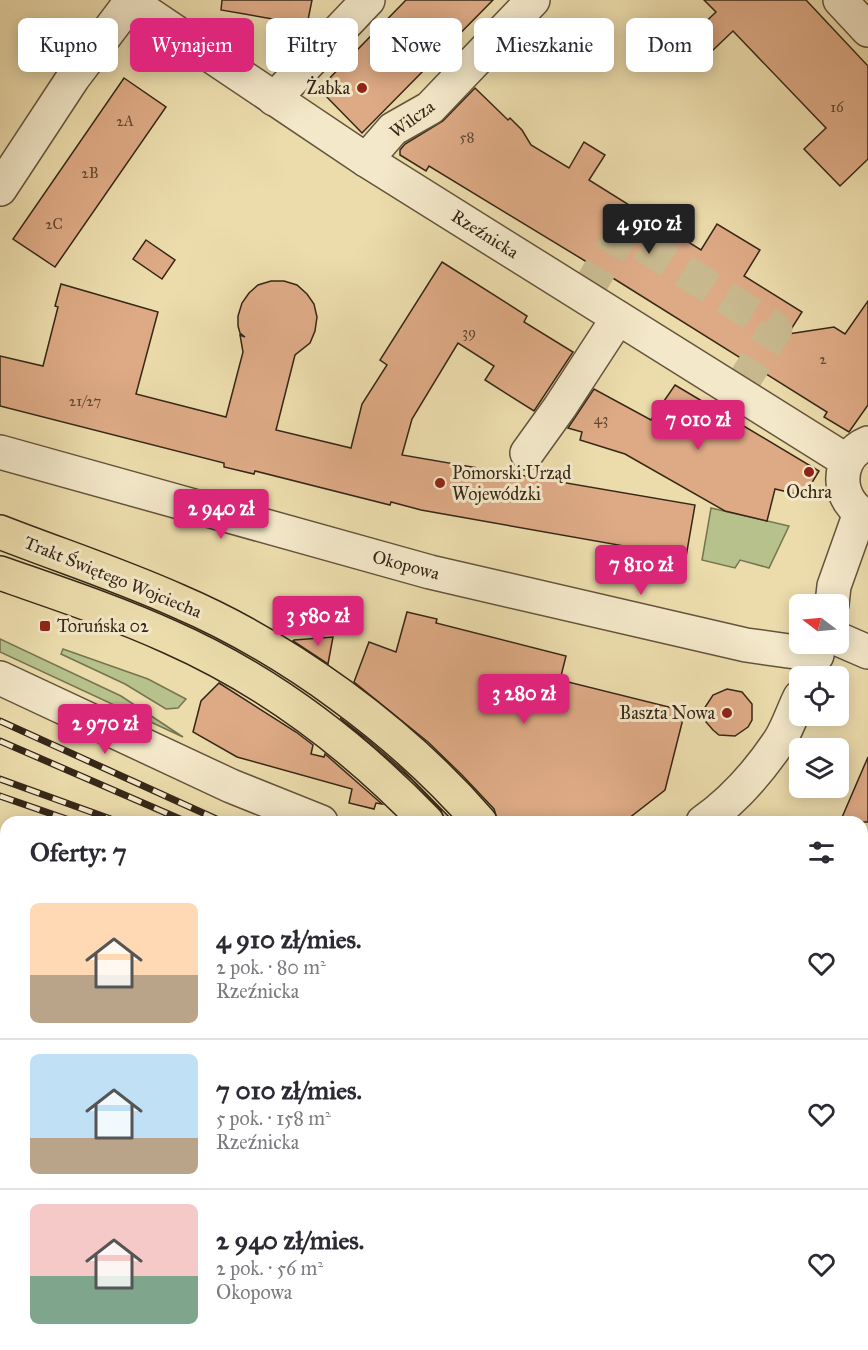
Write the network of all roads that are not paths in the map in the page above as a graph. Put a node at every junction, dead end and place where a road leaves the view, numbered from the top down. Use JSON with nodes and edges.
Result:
{"nodes":[{"id":1,"x":369,"y":0,"type":"edge"},
{"id":2,"x":533,"y":0,"type":"edge"},
{"id":3,"x":840,"y":0,"type":"edge"},
{"id":4,"x":130,"y":1,"type":"edge"},
{"id":5,"x":868,"y":30,"type":"edge"},
{"id":6,"x":274,"y":99,"type":"junction"},
{"id":7,"x":366,"y":160,"type":"junction"},
{"id":8,"x":0,"y":189,"type":"edge"},
{"id":9,"x":618,"y":318,"type":"junction"},
{"id":10,"x":0,"y":452,"type":"edge"},
{"id":11,"x":857,"y":452,"type":"edge"},
{"id":12,"x":527,"y":453,"type":"dead end"},
{"id":13,"x":865,"y":522,"type":"edge"},
{"id":14,"x":0,"y":532,"type":"edge"},
{"id":15,"x":0,"y":573,"type":"edge"},
{"id":16,"x":833,"y":594,"type":"edge"},
{"id":17,"x":845,"y":594,"type":"edge"},
{"id":18,"x":789,"y":650,"type":"edge"},
{"id":19,"x":868,"y":652,"type":"edge"},
{"id":20,"x":849,"y":653,"type":"edge"},
{"id":21,"x":0,"y":678,"type":"edge"},
{"id":22,"x":789,"y":721,"type":"edge"},
{"id":23,"x":306,"y":816,"type":"edge"},
{"id":24,"x":421,"y":816,"type":"edge"},
{"id":25,"x":475,"y":816,"type":"edge"},
{"id":26,"x":710,"y":816,"type":"edge"}],
"edges":[{"from":1,"to":6,"type":"street"},
{"from":2,"to":7,"type":"street","name":"Wilcza"},
{"from":3,"to":5,"type":"street"},
{"from":4,"to":6,"type":"street","name":"Rzeźnicka"},
{"from":4,"to":8,"type":"street"},
{"from":6,"to":7,"type":"street","name":"Rzeźnicka"},
{"from":7,"to":9,"type":"street","name":"Rzeźnicka"},
{"from":9,"to":11,"type":"street","name":"Rzeźnicka"},
{"from":9,"to":12,"type":"street"},
{"from":10,"to":18,"type":"street","name":"Okopowa"},
{"from":11,"to":13,"type":"street"},
{"from":13,"to":16,"type":"street"},
{"from":13,"to":17,"type":"street"},
{"from":14,"to":25,"type":"main road","name":"Trakt Świętego Wojciecha"},
{"from":15,"to":24,"type":"main road","name":"Trakt Świętego Wojciecha"},
{"from":19,"to":20,"type":"street","name":"Okopowa"},
{"from":21,"to":23,"type":"street"},
{"from":22,"to":26,"type":"street"}]}
